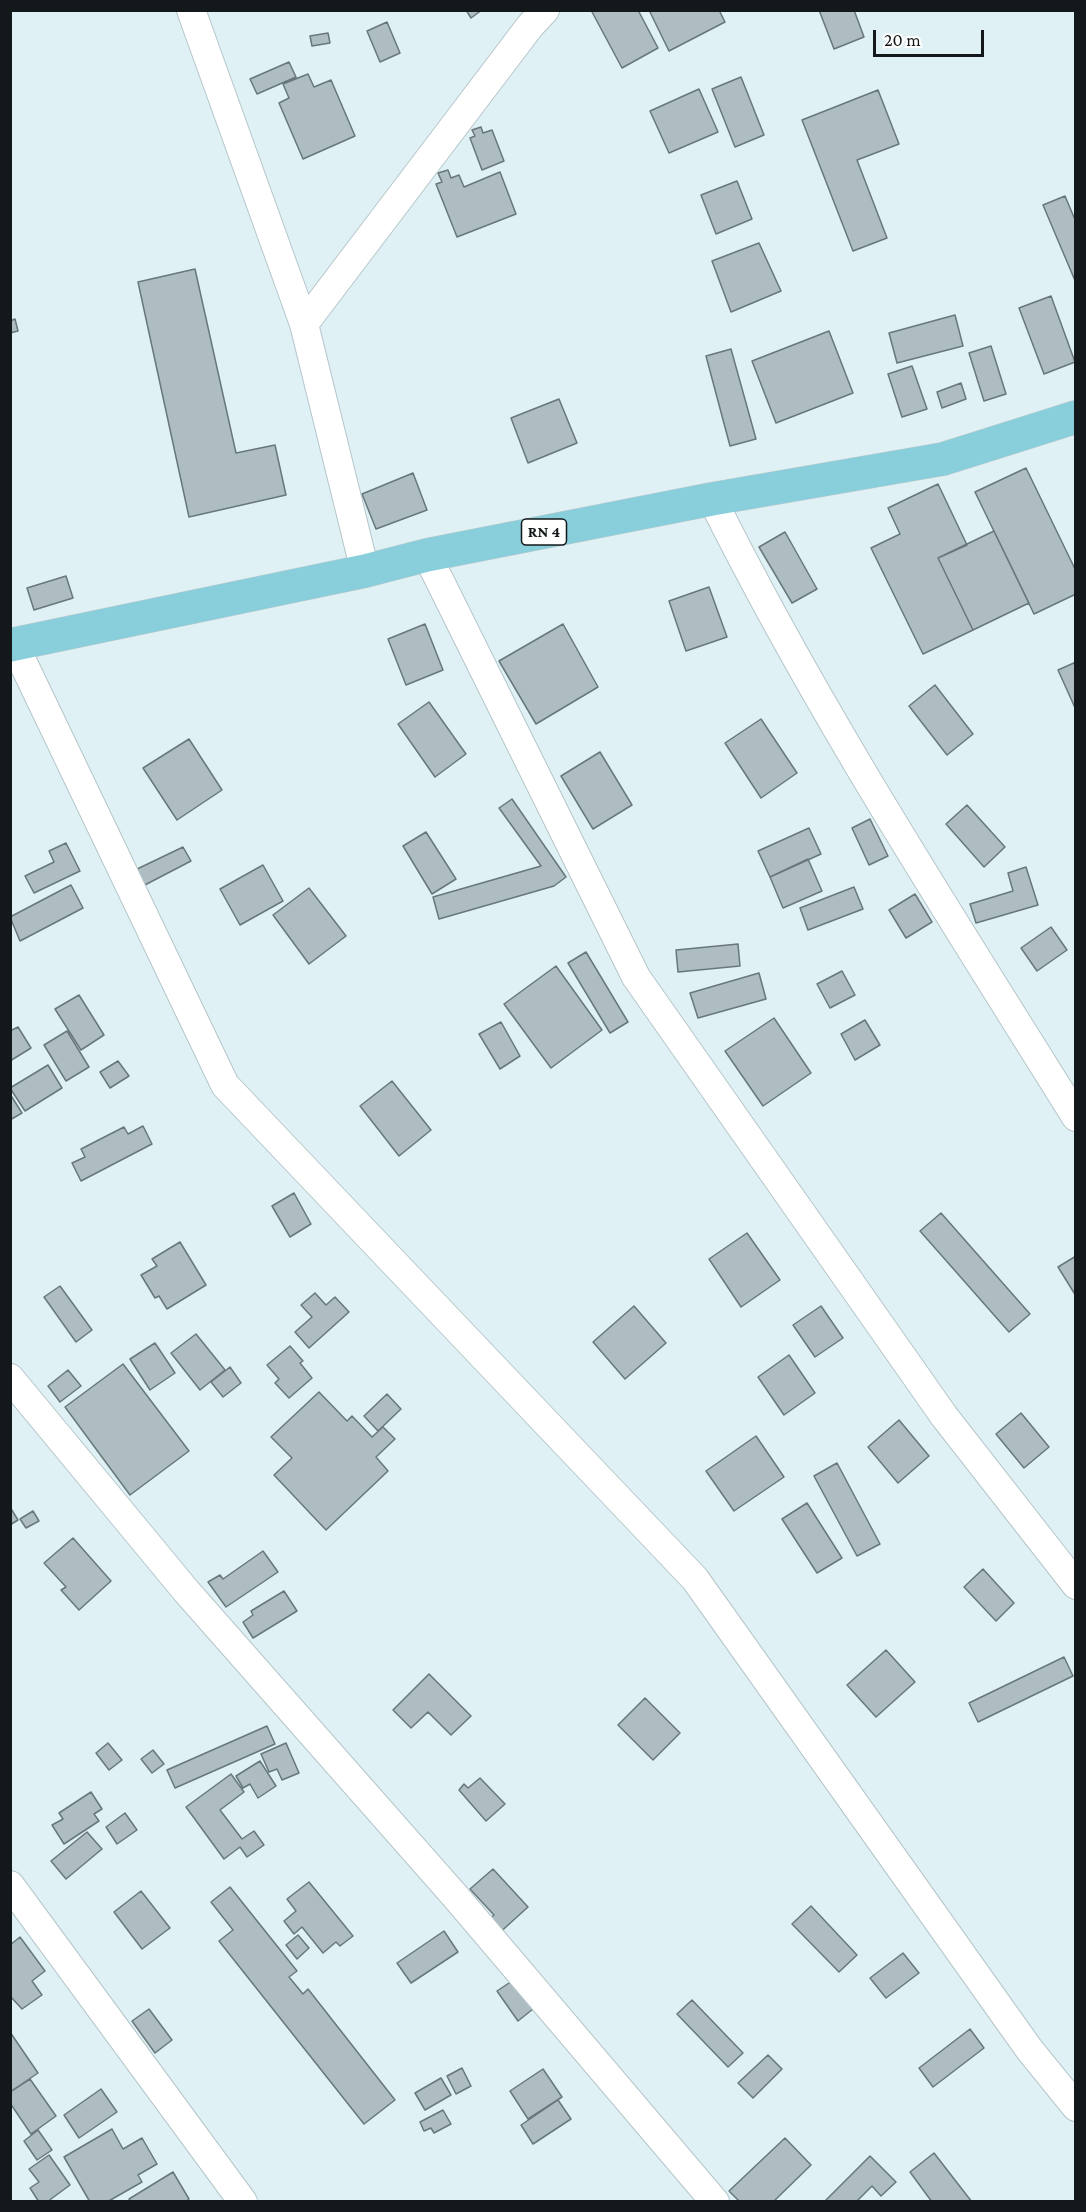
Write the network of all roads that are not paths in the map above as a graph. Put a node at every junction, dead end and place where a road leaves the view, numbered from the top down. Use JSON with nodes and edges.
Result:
{"nodes":[{"id":1,"x":191,"y":10,"type":"edge"},
{"id":2,"x":545,"y":10,"type":"edge"},
{"id":3,"x":304,"y":324,"type":"junction"},
{"id":4,"x":1074,"y":423,"type":"edge"},
{"id":5,"x":712,"y":499,"type":"junction"},
{"id":6,"x":427,"y":555,"type":"junction"},
{"id":7,"x":365,"y":571,"type":"junction"},
{"id":8,"x":12,"y":644,"type":"edge"},
{"id":9,"x":1076,"y":1117,"type":"edge"},
{"id":10,"x":10,"y":1378,"type":"edge"},
{"id":11,"x":1076,"y":1585,"type":"edge"},
{"id":12,"x":10,"y":1885,"type":"edge"},
{"id":13,"x":1076,"y":2107,"type":"edge"},
{"id":14,"x":243,"y":2202,"type":"edge"},
{"id":15,"x":715,"y":2202,"type":"edge"}],
"edges":[{"from":1,"to":3,"type":"street"},
{"from":2,"to":3,"type":"street"},
{"from":3,"to":7,"type":"street"},
{"from":4,"to":5,"type":"main road","number":"RN 4"},
{"from":5,"to":6,"type":"main road","number":"RN 4"},
{"from":5,"to":9,"type":"street"},
{"from":6,"to":7,"type":"main road","number":"RN 4"},
{"from":6,"to":11,"type":"street"},
{"from":7,"to":8,"type":"main road","number":"RN 4"},
{"from":8,"to":13,"type":"street"},
{"from":10,"to":15,"type":"street"},
{"from":12,"to":14,"type":"street"}]}
